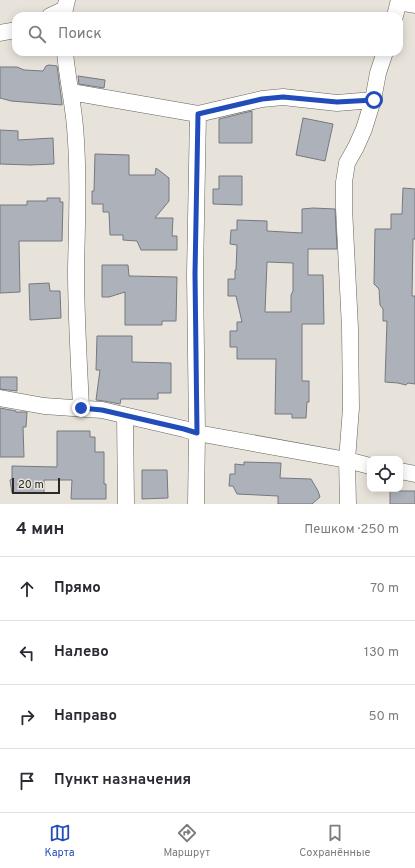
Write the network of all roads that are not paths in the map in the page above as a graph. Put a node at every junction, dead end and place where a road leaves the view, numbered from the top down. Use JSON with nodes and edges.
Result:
{"nodes":[{"id":1,"x":399,"y":0,"type":"edge"},
{"id":2,"x":403,"y":0,"type":"edge"},
{"id":3,"x":415,"y":2,"type":"edge"},
{"id":4,"x":397,"y":12,"type":"edge"},
{"id":5,"x":12,"y":31,"type":"edge"},
{"id":6,"x":0,"y":33,"type":"edge"},
{"id":7,"x":65,"y":56,"type":"edge"},
{"id":8,"x":384,"y":56,"type":"edge"},
{"id":9,"x":71,"y":92,"type":"junction"},
{"id":10,"x":374,"y":100,"type":"junction"},
{"id":11,"x":198,"y":114,"type":"junction"},
{"id":12,"x":0,"y":398,"type":"edge"},
{"id":13,"x":81,"y":408,"type":"junction"},
{"id":14,"x":125,"y":416,"type":"junction"},
{"id":15,"x":197,"y":433,"type":"junction"},
{"id":16,"x":348,"y":460,"type":"junction"},
{"id":17,"x":367,"y":465,"type":"edge"},
{"id":18,"x":403,"y":472,"type":"edge"},
{"id":19,"x":415,"y":474,"type":"edge"},
{"id":20,"x":126,"y":504,"type":"edge"},
{"id":21,"x":196,"y":504,"type":"edge"},
{"id":22,"x":348,"y":504,"type":"edge"}],
"edges":[{"from":1,"to":4,"type":"street"},
{"from":2,"to":3,"type":"highway"},
{"from":5,"to":6,"type":"street"},
{"from":7,"to":9,"type":"street"},
{"from":8,"to":10,"type":"street"},
{"from":9,"to":11,"type":"street"},
{"from":9,"to":13,"type":"street"},
{"from":10,"to":11,"type":"street"},
{"from":10,"to":16,"type":"street"},
{"from":11,"to":15,"type":"street"},
{"from":12,"to":13,"type":"street"},
{"from":13,"to":14,"type":"street"},
{"from":14,"to":15,"type":"street"},
{"from":14,"to":20,"type":"street"},
{"from":15,"to":16,"type":"street"},
{"from":15,"to":21,"type":"street"},
{"from":16,"to":17,"type":"street"},
{"from":16,"to":22,"type":"street"},
{"from":18,"to":19,"type":"street"}]}
